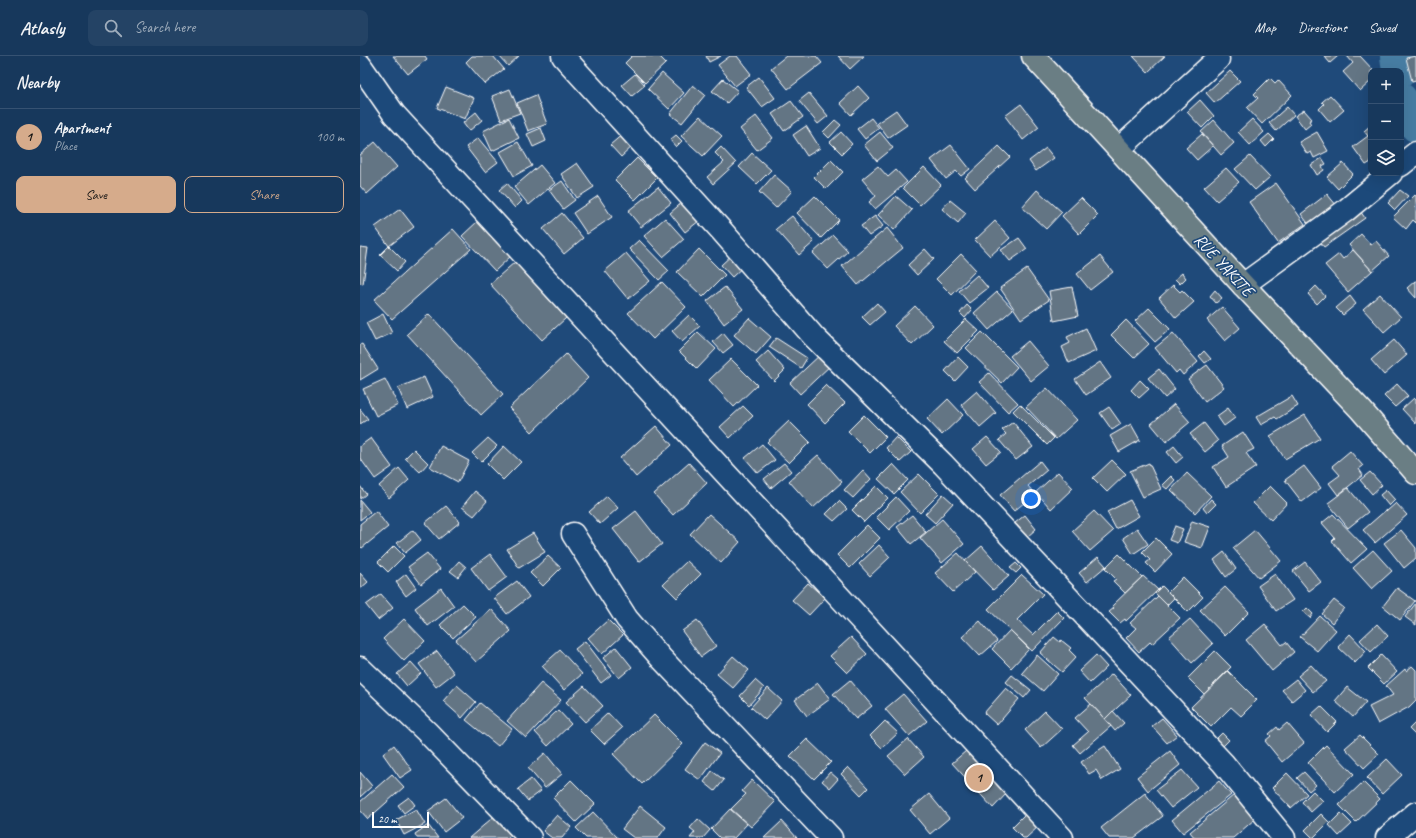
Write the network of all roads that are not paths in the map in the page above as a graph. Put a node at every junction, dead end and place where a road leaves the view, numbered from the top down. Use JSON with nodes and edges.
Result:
{"nodes":[{"id":1,"x":563,"y":56,"type":"edge"},
{"id":2,"x":1033,"y":56,"type":"edge"},
{"id":3,"x":1218,"y":59,"type":"dead end"},
{"id":4,"x":360,"y":65,"type":"edge"},
{"id":5,"x":1119,"y":149,"type":"junction"},
{"id":6,"x":1416,"y":153,"type":"edge"},
{"id":7,"x":1404,"y":163,"type":"edge"},
{"id":8,"x":1387,"y":176,"type":"edge"},
{"id":9,"x":1243,"y":286,"type":"junction"},
{"id":10,"x":1416,"y":473,"type":"edge"},
{"id":11,"x":573,"y":534,"type":"dead end"},
{"id":12,"x":360,"y":668,"type":"edge"},
{"id":13,"x":1416,"y":813,"type":"edge"},
{"id":14,"x":530,"y":838,"type":"edge"},
{"id":15,"x":831,"y":838,"type":"edge"},
{"id":16,"x":1062,"y":838,"type":"edge"},
{"id":17,"x":1284,"y":838,"type":"edge"},
{"id":18,"x":1387,"y":838,"type":"edge"}],
"edges":[{"from":1,"to":17,"type":"street"},
{"from":2,"to":5,"type":"main road","name":"RUE YAKITE"},
{"from":3,"to":5,"type":"street"},
{"from":4,"to":16,"type":"street"},
{"from":5,"to":9,"type":"main road","name":"RUE YAKITE"},
{"from":6,"to":7,"type":"street"},
{"from":8,"to":9,"type":"street"},
{"from":9,"to":10,"type":"main road","name":"RUE YAKITE"},
{"from":11,"to":15,"type":"street"},
{"from":12,"to":14,"type":"street"},
{"from":13,"to":18,"type":"street"}]}
